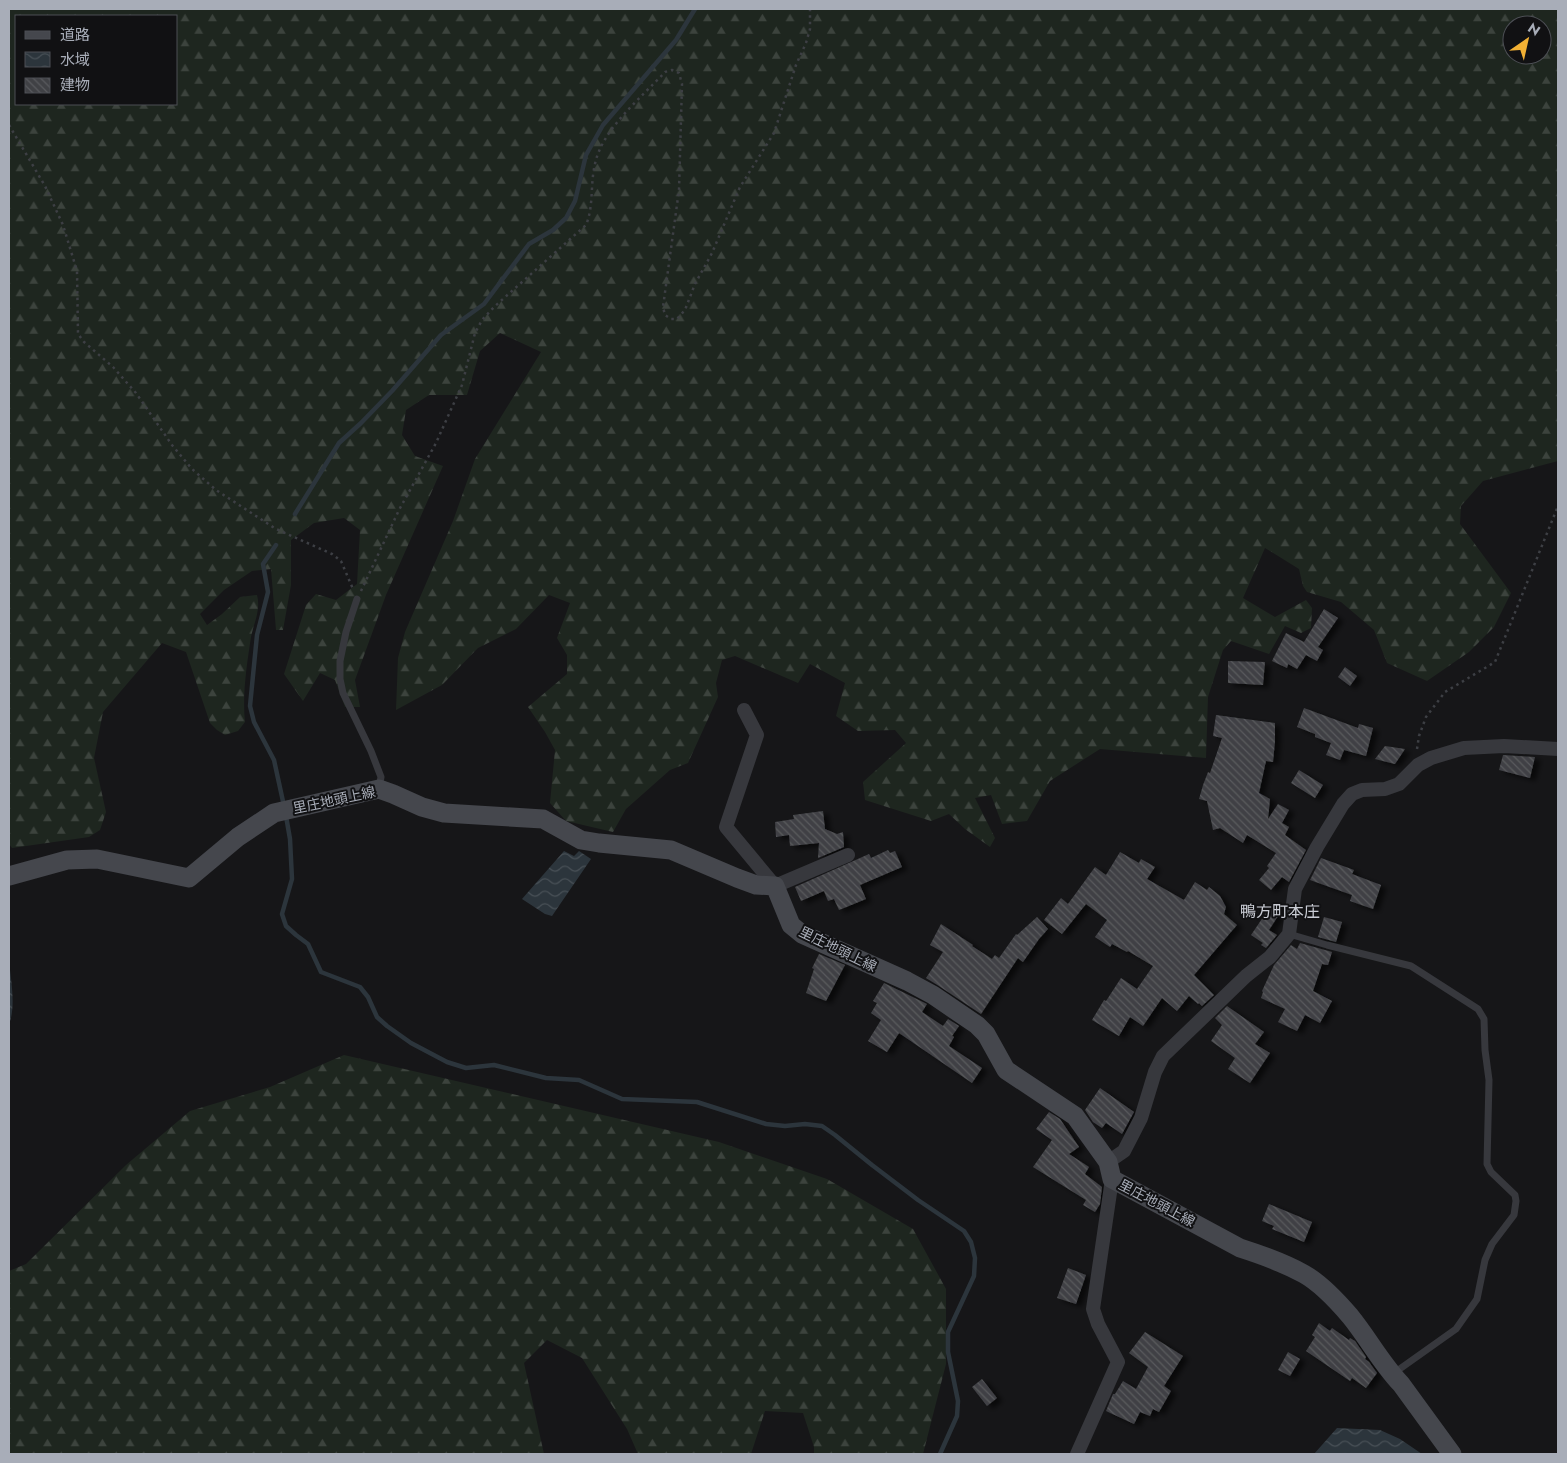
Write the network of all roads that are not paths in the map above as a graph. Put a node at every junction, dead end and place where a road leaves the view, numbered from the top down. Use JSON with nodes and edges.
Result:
{"nodes":[{"id":1,"x":357,"y":599,"type":"road end"},
{"id":2,"x":744,"y":710,"type":"dead end"},
{"id":3,"x":1558,"y":749,"type":"edge"},
{"id":4,"x":379,"y":789,"type":"junction"},
{"id":5,"x":848,"y":855,"type":"dead end"},
{"id":6,"x":9,"y":876,"type":"edge"},
{"id":7,"x":775,"y":886,"type":"junction"},
{"id":8,"x":1289,"y":934,"type":"junction"},
{"id":9,"x":1110,"y":1171,"type":"junction"},
{"id":10,"x":1392,"y":1374,"type":"junction"},
{"id":11,"x":1077,"y":1454,"type":"edge"},
{"id":12,"x":1452,"y":1454,"type":"edge"}],
"edges":[{"from":1,"to":4,"type":"lane"},
{"from":2,"to":7,"type":"street"},
{"from":3,"to":8,"type":"street"},
{"from":4,"to":6,"type":"main road","name":"里庄地頭上線"},
{"from":4,"to":7,"type":"main road","name":"里庄地頭上線"},
{"from":5,"to":7,"type":"street"},
{"from":7,"to":9,"type":"main road","name":"里庄地頭上線"},
{"from":8,"to":9,"type":"street"},
{"from":8,"to":10,"type":"lane"},
{"from":9,"to":10,"type":"main road","name":"里庄地頭上線"},
{"from":9,"to":11,"type":"street"},
{"from":10,"to":12,"type":"main road","name":"里庄地頭上線"}]}
